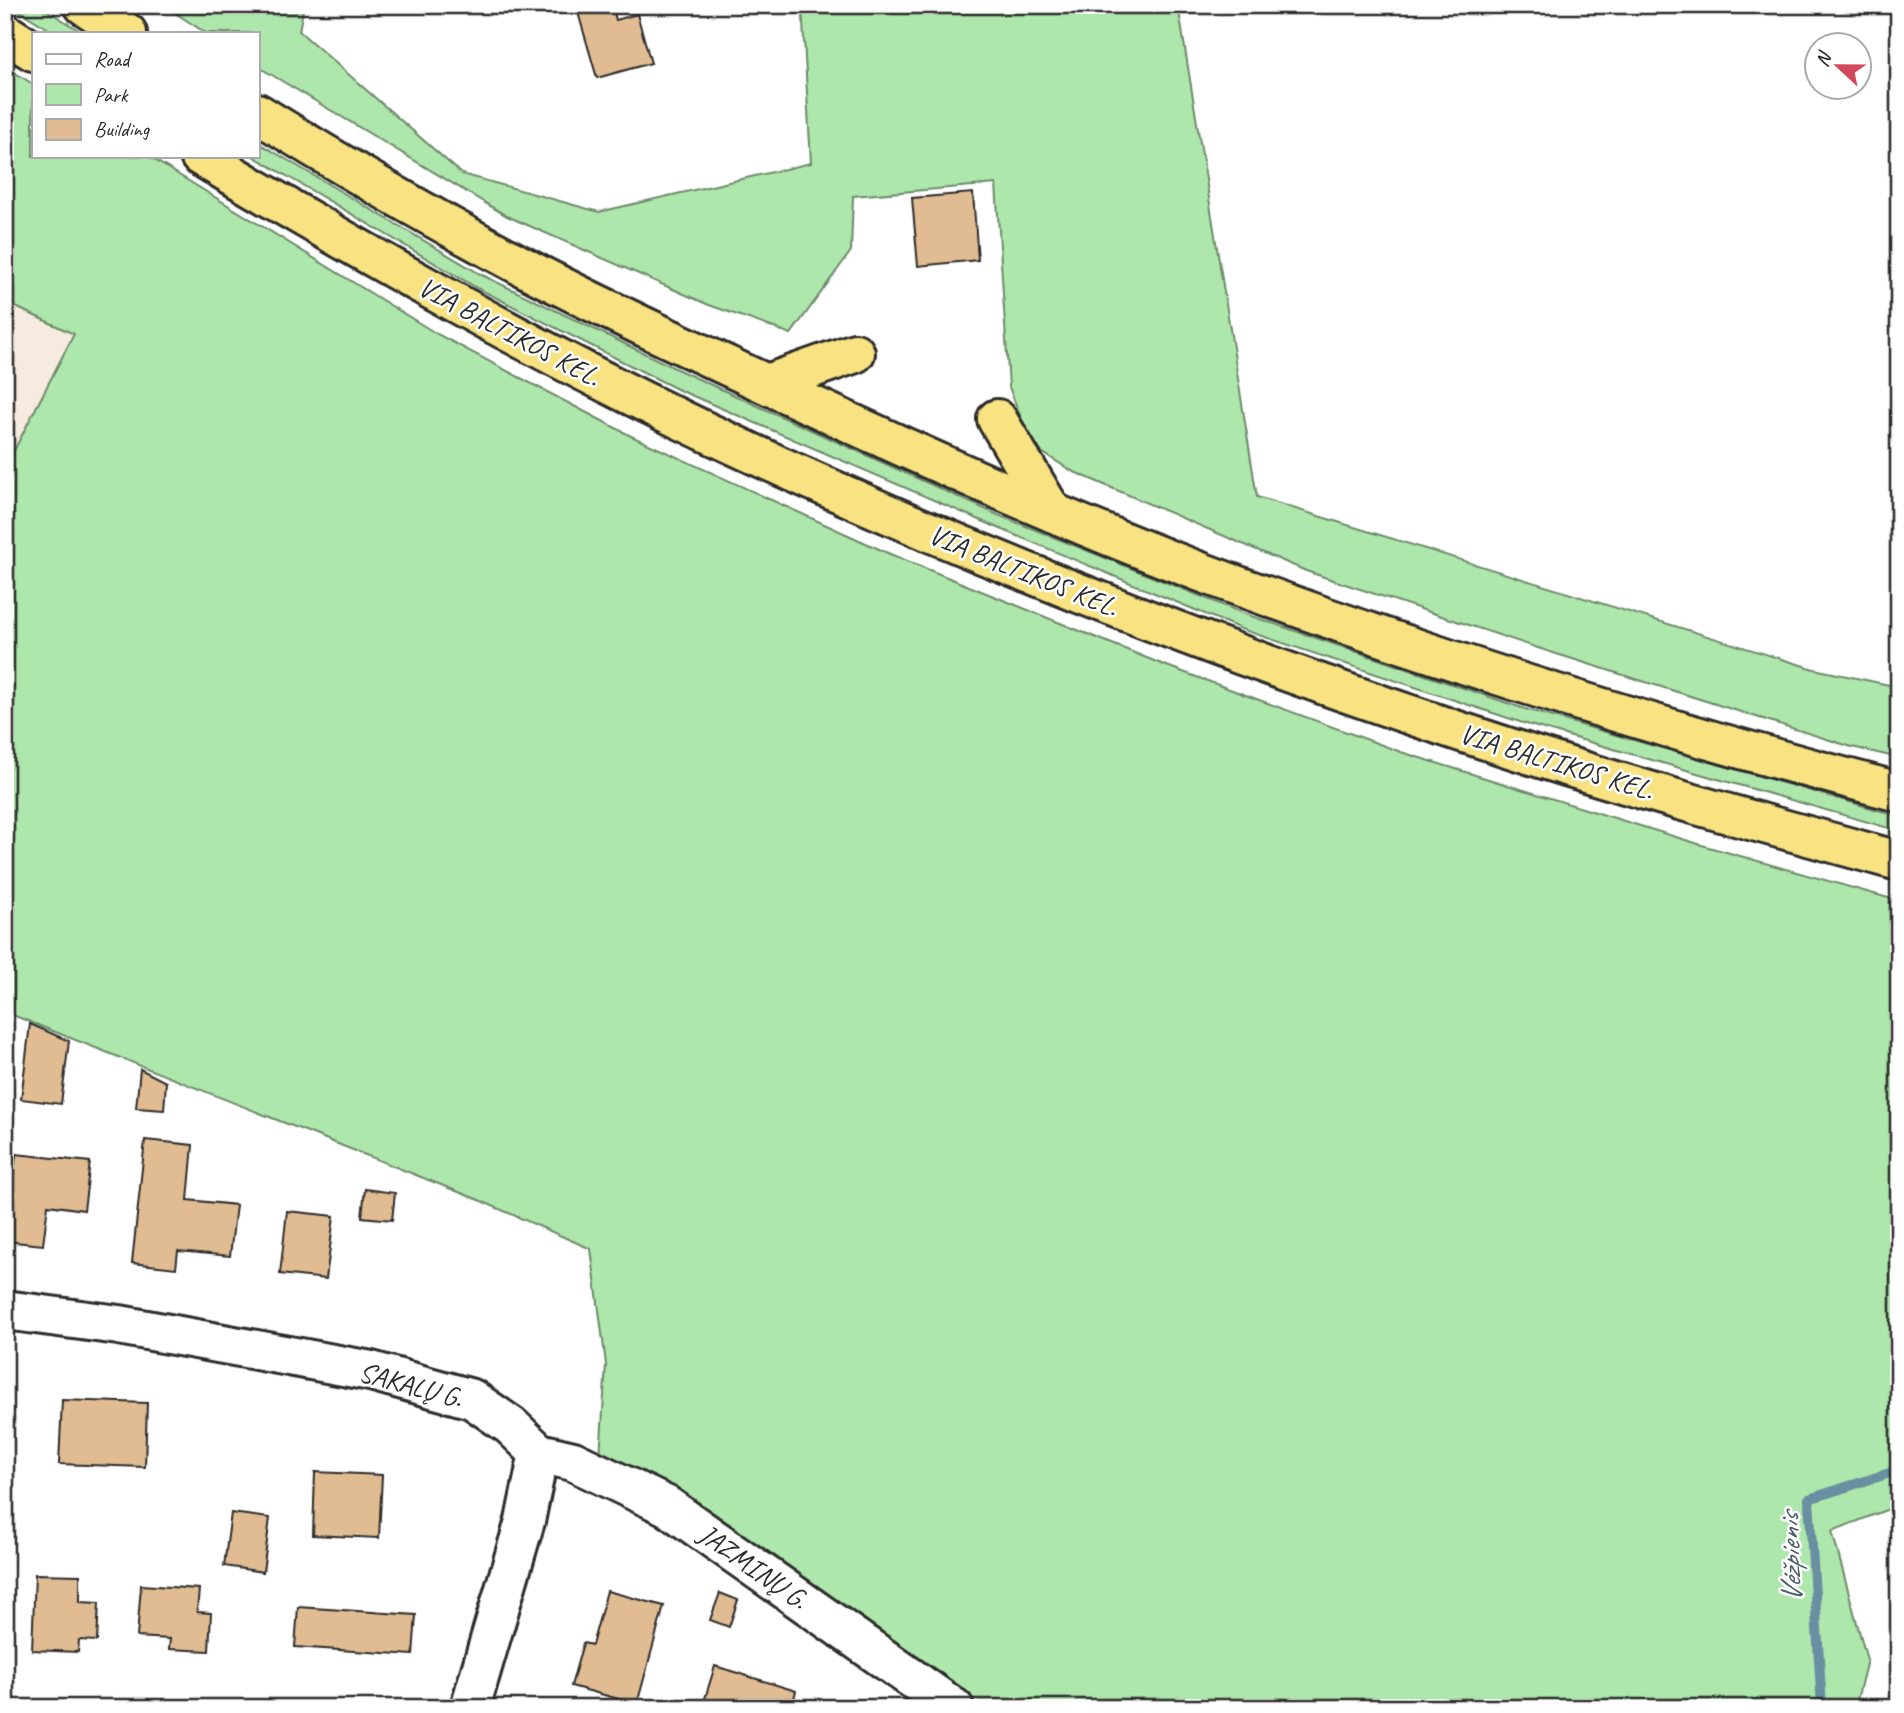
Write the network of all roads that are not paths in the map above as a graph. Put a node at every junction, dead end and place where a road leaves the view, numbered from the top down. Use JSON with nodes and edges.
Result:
{"nodes":[{"id":1,"x":84,"y":5,"type":"edge"},
{"id":2,"x":125,"y":32,"type":"edge"},
{"id":3,"x":5,"y":33,"type":"edge"},
{"id":4,"x":32,"y":50,"type":"edge"},
{"id":5,"x":259,"y":114,"type":"edge"},
{"id":6,"x":203,"y":158,"type":"edge"},
{"id":7,"x":856,"y":353,"type":"dead end"},
{"id":8,"x":767,"y":384,"type":"junction"},
{"id":9,"x":996,"y":419,"type":"dead end"},
{"id":10,"x":1052,"y":512,"type":"junction"},
{"id":11,"x":1899,"y":792,"type":"edge"},
{"id":12,"x":1899,"y":861,"type":"edge"},
{"id":13,"x":5,"y":1310,"type":"edge"},
{"id":14,"x":538,"y":1453,"type":"junction"},
{"id":15,"x":470,"y":1708,"type":"edge"},
{"id":16,"x":954,"y":1708,"type":"edge"}],
"edges":[{"from":1,"to":2,"type":"highway"},
{"from":3,"to":4,"type":"highway"},
{"from":5,"to":8,"type":"highway"},
{"from":6,"to":12,"type":"highway","name":"VIA BALTIKOS KEL."},
{"from":7,"to":8,"type":"highway"},
{"from":8,"to":10,"type":"highway"},
{"from":9,"to":10,"type":"highway"},
{"from":10,"to":11,"type":"highway"},
{"from":13,"to":14,"type":"street","name":"SAKALŲ G."},
{"from":14,"to":15,"type":"street"},
{"from":14,"to":16,"type":"street","name":"JAZMINŲ G."}]}
